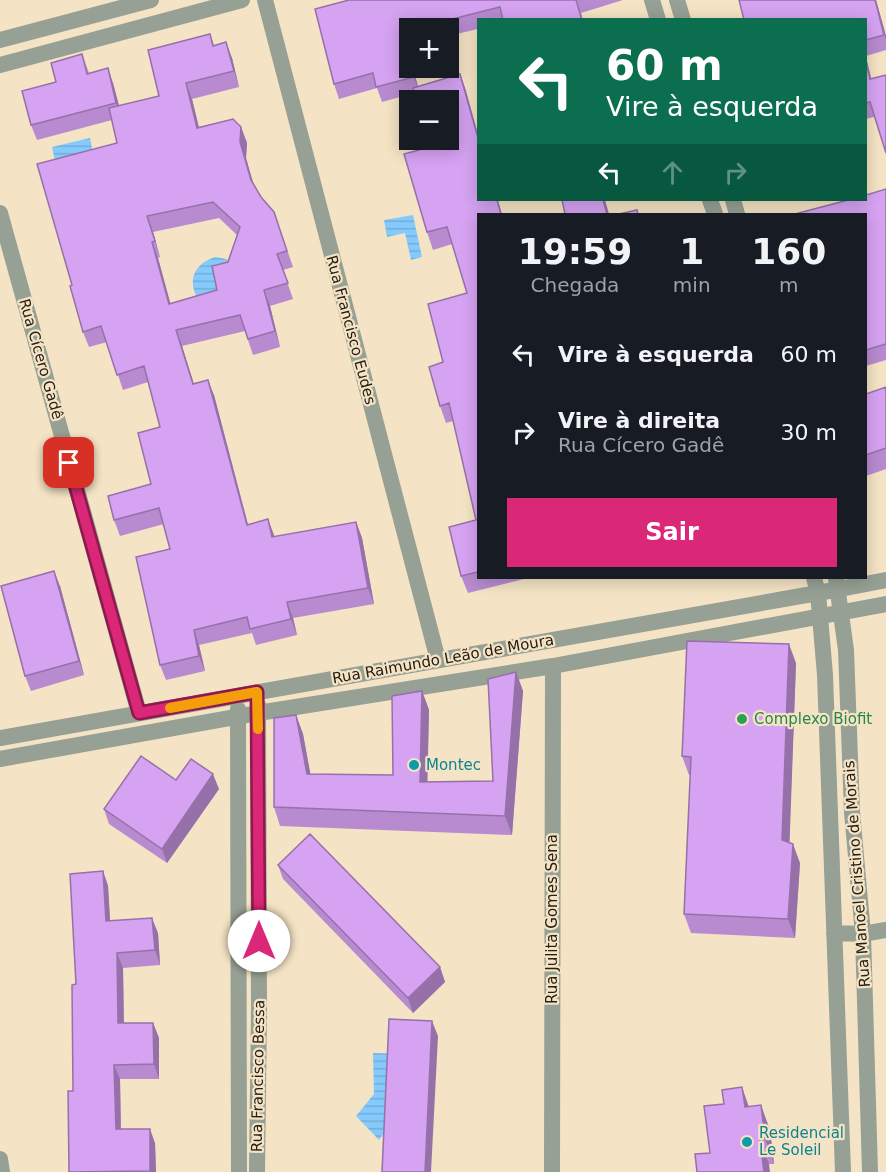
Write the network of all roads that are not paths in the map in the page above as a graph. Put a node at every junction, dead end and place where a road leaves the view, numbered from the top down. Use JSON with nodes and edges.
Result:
{"nodes":[{"id":1,"x":151,"y":0,"type":"edge"},
{"id":2,"x":242,"y":0,"type":"edge"},
{"id":3,"x":265,"y":0,"type":"edge"},
{"id":4,"x":652,"y":0,"type":"edge"},
{"id":5,"x":677,"y":0,"type":"edge"},
{"id":6,"x":657,"y":18,"type":"edge"},
{"id":7,"x":682,"y":18,"type":"edge"},
{"id":8,"x":0,"y":40,"type":"edge"},
{"id":9,"x":0,"y":65,"type":"edge"},
{"id":10,"x":0,"y":213,"type":"edge"},
{"id":11,"x":886,"y":580,"type":"edge"},
{"id":12,"x":838,"y":583,"type":"edge"},
{"id":13,"x":816,"y":585,"type":"edge"},
{"id":14,"x":886,"y":604,"type":"edge"},
{"id":15,"x":842,"y":613,"type":"junction"},
{"id":16,"x":819,"y":617,"type":"junction"},
{"id":17,"x":438,"y":660,"type":"junction"},
{"id":18,"x":553,"y":666,"type":"junction"},
{"id":19,"x":257,"y":692,"type":"junction"},
{"id":20,"x":236,"y":696,"type":"junction"},
{"id":21,"x":139,"y":713,"type":"junction"},
{"id":22,"x":258,"y":713,"type":"junction"},
{"id":23,"x":238,"y":718,"type":"junction"},
{"id":24,"x":0,"y":738,"type":"edge"},
{"id":25,"x":0,"y":759,"type":"edge"},
{"id":26,"x":886,"y":930,"type":"edge"},
{"id":27,"x":834,"y":933,"type":"junction"},
{"id":28,"x":863,"y":933,"type":"junction"},
{"id":29,"x":0,"y":1158,"type":"edge"},
{"id":30,"x":2,"y":1172,"type":"edge"},
{"id":31,"x":239,"y":1172,"type":"edge"},
{"id":32,"x":257,"y":1172,"type":"edge"},
{"id":33,"x":552,"y":1172,"type":"edge"},
{"id":34,"x":843,"y":1172,"type":"edge"},
{"id":35,"x":870,"y":1172,"type":"edge"}],
"edges":[{"from":1,"to":8,"type":"street"},
{"from":2,"to":9,"type":"street"},
{"from":3,"to":17,"type":"street","name":"Rua Francisco Eudes"},
{"from":4,"to":6,"type":"street"},
{"from":5,"to":7,"type":"street"},
{"from":10,"to":21,"type":"street","name":"Rua Cícero Gadê"},
{"from":11,"to":12,"type":"street","name":"Rua Raimundo Leão de Moura"},
{"from":12,"to":13,"type":"street","name":"Rua Raimundo Leão de Moura"},
{"from":12,"to":15,"type":"street","name":"Rua Manoel Cristino de Morais"},
{"from":13,"to":16,"type":"street","name":"Rua Manoel Cristino de Morais"},
{"from":13,"to":17,"type":"street","name":"Rua Raimundo Leão de Moura"},
{"from":14,"to":15,"type":"street","name":"Rua Raimundo Leão de Moura"},
{"from":15,"to":16,"type":"street","name":"Rua Raimundo Leão de Moura"},
{"from":15,"to":28,"type":"street","name":"Rua Manoel Cristino de Morais"},
{"from":16,"to":18,"type":"street","name":"Rua Raimundo Leão de Moura"},
{"from":16,"to":27,"type":"street","name":"Rua Manoel Cristino de Morais"},
{"from":17,"to":19,"type":"street","name":"Rua Raimundo Leão de Moura"},
{"from":18,"to":22,"type":"street","name":"Rua Raimundo Leão de Moura"},
{"from":18,"to":33,"type":"street","name":"Rua Julita Gomes Sena"},
{"from":19,"to":20,"type":"street","name":"Rua Raimundo Leão de Moura"},
{"from":19,"to":22,"type":"street","name":"Rua Francisco Bessa"},
{"from":20,"to":21,"type":"street","name":"Rua Raimundo Leão de Moura"},
{"from":20,"to":23,"type":"street","name":"Rua Francisco Bessa"},
{"from":21,"to":24,"type":"street","name":"Rua Raimundo Leão de Moura"},
{"from":22,"to":23,"type":"street","name":"Rua Raimundo Leão de Moura"},
{"from":22,"to":32,"type":"street","name":"Rua Francisco Bessa"},
{"from":23,"to":25,"type":"street","name":"Rua Raimundo Leão de Moura"},
{"from":23,"to":31,"type":"street","name":"Rua Francisco Bessa"},
{"from":26,"to":28,"type":"street"},
{"from":27,"to":28,"type":"street"},
{"from":27,"to":34,"type":"street","name":"Rua Manoel Cristino de Morais"},
{"from":28,"to":35,"type":"street","name":"Rua Manoel Cristino de Morais"},
{"from":29,"to":30,"type":"street"}]}
